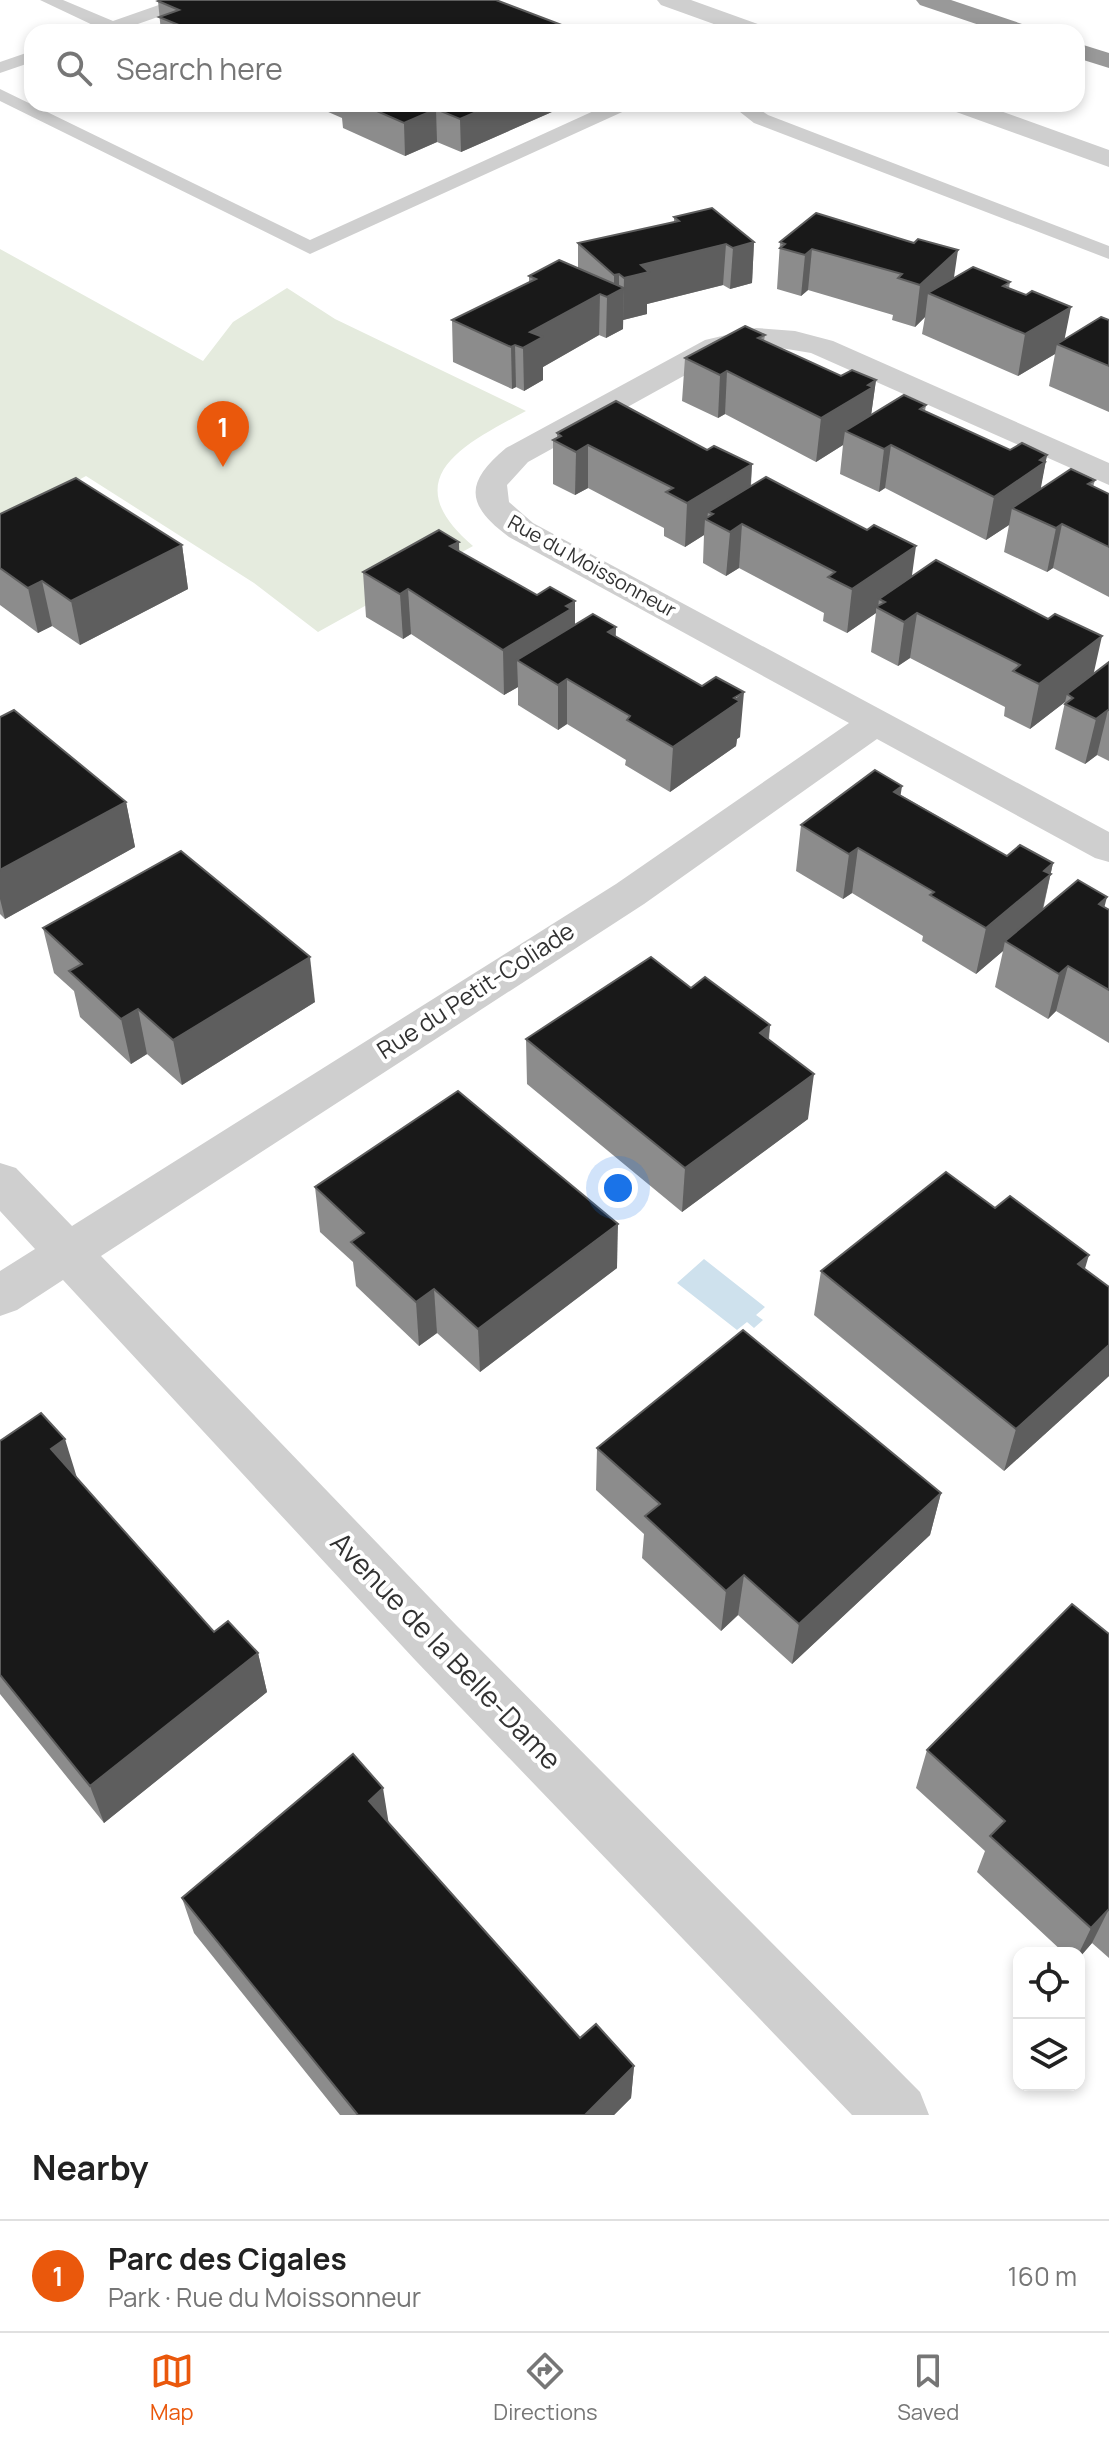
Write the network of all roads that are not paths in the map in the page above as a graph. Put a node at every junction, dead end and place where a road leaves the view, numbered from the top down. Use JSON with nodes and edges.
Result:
{"nodes":[{"id":1,"x":48,"y":0,"type":"edge"},
{"id":2,"x":189,"y":0,"type":"edge"},
{"id":3,"x":669,"y":0,"type":"edge"},
{"id":4,"x":928,"y":0,"type":"edge"},
{"id":5,"x":94,"y":24,"type":"edge"},
{"id":6,"x":122,"y":24,"type":"edge"},
{"id":7,"x":736,"y":24,"type":"edge"},
{"id":8,"x":999,"y":24,"type":"edge"},
{"id":9,"x":1085,"y":53,"type":"edge"},
{"id":10,"x":24,"y":59,"type":"edge"},
{"id":11,"x":1109,"y":61,"type":"edge"},
{"id":12,"x":0,"y":68,"type":"edge"},
{"id":13,"x":0,"y":94,"type":"edge"},
{"id":14,"x":24,"y":106,"type":"edge"},
{"id":15,"x":36,"y":112,"type":"edge"},
{"id":16,"x":607,"y":112,"type":"edge"},
{"id":17,"x":751,"y":112,"type":"edge"},
{"id":18,"x":979,"y":112,"type":"edge"},
{"id":19,"x":530,"y":122,"type":"dead end"},
{"id":20,"x":559,"y":134,"type":"junction"},
{"id":21,"x":1109,"y":159,"type":"edge"},
{"id":22,"x":1109,"y":253,"type":"edge"},
{"id":23,"x":1109,"y":475,"type":"edge"},
{"id":24,"x":876,"y":722,"type":"junction"},
{"id":25,"x":1109,"y":849,"type":"edge"},
{"id":26,"x":0,"y":1181,"type":"edge"},
{"id":27,"x":71,"y":1253,"type":"junction"},
{"id":28,"x":0,"y":1296,"type":"edge"},
{"id":29,"x":897,"y":2115,"type":"edge"}],
"edges":[{"from":1,"to":5,"type":"lane"},
{"from":2,"to":6,"type":"lane"},
{"from":3,"to":7,"type":"street"},
{"from":4,"to":8,"type":"highway"},
{"from":9,"to":11,"type":"highway"},
{"from":10,"to":12,"type":"lane"},
{"from":13,"to":14,"type":"lane"},
{"from":15,"to":20,"type":"lane"},
{"from":16,"to":20,"type":"lane"},
{"from":17,"to":22,"type":"lane"},
{"from":18,"to":21,"type":"street"},
{"from":19,"to":20,"type":"lane"},
{"from":23,"to":24,"type":"street","name":"Rue du Moissonneur"},
{"from":24,"to":25,"type":"street","name":"Rue du Moissonneur"},
{"from":24,"to":27,"type":"street","name":"Rue du Petit-Coliade"},
{"from":26,"to":27,"type":"street","name":"Avenue de la Belle-Dame"},
{"from":27,"to":28,"type":"street","name":"Rue du Petit-Coliade"},
{"from":27,"to":29,"type":"street","name":"Avenue de la Belle-Dame"}]}
